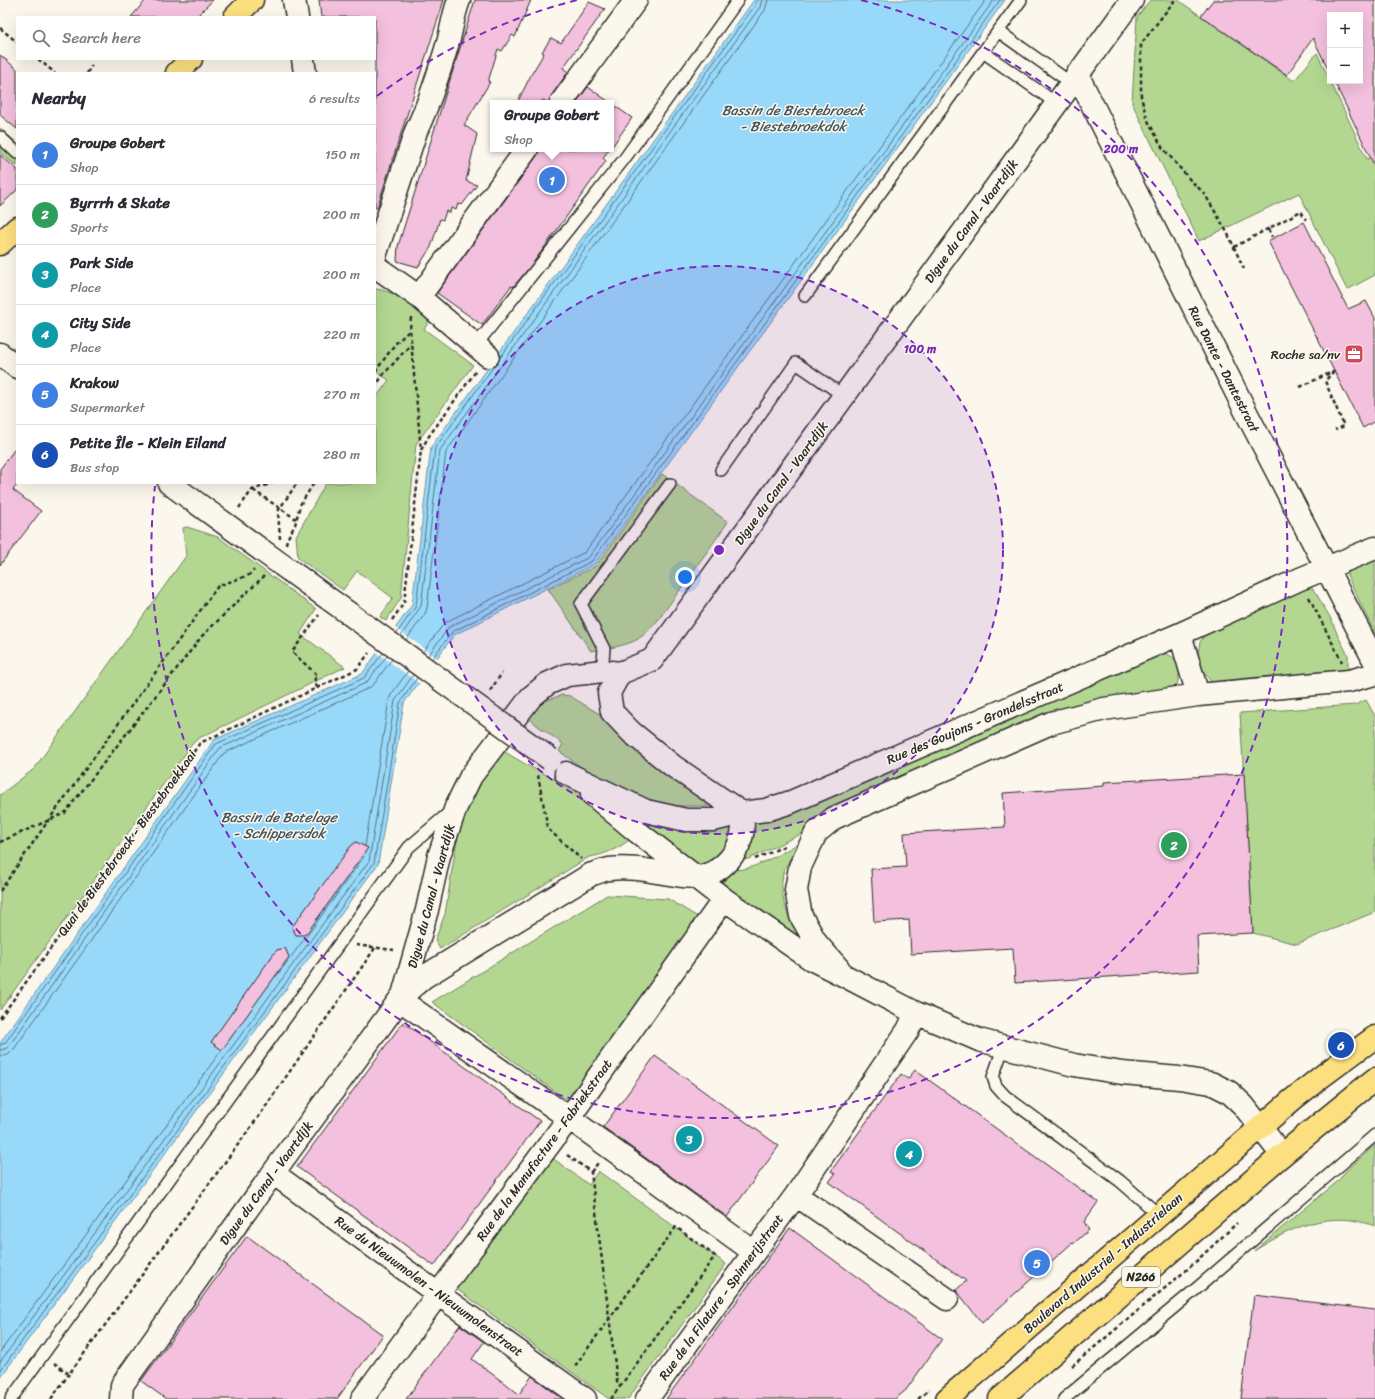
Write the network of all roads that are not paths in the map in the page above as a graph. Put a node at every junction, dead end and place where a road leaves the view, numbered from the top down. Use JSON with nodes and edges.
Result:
{"nodes":[{"id":1,"x":252,"y":0,"type":"edge"},
{"id":2,"x":294,"y":0,"type":"edge"},
{"id":3,"x":459,"y":0,"type":"edge"},
{"id":4,"x":636,"y":0,"type":"edge"},
{"id":5,"x":738,"y":0,"type":"edge"},
{"id":6,"x":1021,"y":0,"type":"edge"},
{"id":7,"x":1132,"y":0,"type":"edge"},
{"id":8,"x":236,"y":16,"type":"edge"},
{"id":9,"x":297,"y":16,"type":"edge"},
{"id":10,"x":998,"y":31,"type":"junction"},
{"id":11,"x":983,"y":52,"type":"junction"},
{"id":12,"x":191,"y":60,"type":"edge"},
{"id":13,"x":303,"y":60,"type":"edge"},
{"id":14,"x":178,"y":72,"type":"edge"},
{"id":15,"x":305,"y":72,"type":"edge"},
{"id":16,"x":1068,"y":76,"type":"junction"},
{"id":17,"x":1049,"y":97,"type":"junction"},
{"id":18,"x":563,"y":100,"type":"edge"},
{"id":19,"x":0,"y":137,"type":"edge"},
{"id":20,"x":16,"y":152,"type":"edge"},
{"id":21,"x":525,"y":152,"type":"edge"},
{"id":22,"x":16,"y":229,"type":"edge"},
{"id":23,"x":0,"y":244,"type":"edge"},
{"id":24,"x":376,"y":253,"type":"edge"},
{"id":25,"x":376,"y":267,"type":"edge"},
{"id":26,"x":805,"y":296,"type":"dead end"},
{"id":27,"x":419,"y":297,"type":"junction"},
{"id":28,"x":482,"y":350,"type":"joint"},
{"id":29,"x":0,"y":354,"type":"edge"},
{"id":30,"x":16,"y":366,"type":"edge"},
{"id":31,"x":844,"y":396,"type":"junction"},
{"id":32,"x":721,"y":470,"type":"dead end"},
{"id":33,"x":171,"y":484,"type":"edge"},
{"id":34,"x":670,"y":484,"type":"dead end"},
{"id":35,"x":1375,"y":548,"type":"edge"},
{"id":36,"x":1326,"y":568,"type":"junction"},
{"id":37,"x":1180,"y":634,"type":"junction"},
{"id":38,"x":1375,"y":662,"type":"edge"},
{"id":39,"x":611,"y":672,"type":"junction"},
{"id":40,"x":1375,"y":674,"type":"edge"},
{"id":41,"x":1198,"y":695,"type":"junction"},
{"id":42,"x":552,"y":762,"type":"junction"},
{"id":43,"x":456,"y":807,"type":"junction"},
{"id":44,"x":742,"y":813,"type":"junction"},
{"id":45,"x":696,"y":877,"type":"junction"},
{"id":46,"x":724,"y":899,"type":"junction"},
{"id":47,"x":843,"y":975,"type":"junction"},
{"id":48,"x":402,"y":997,"type":"junction"},
{"id":49,"x":916,"y":1014,"type":"junction"},
{"id":50,"x":1375,"y":1037,"type":"edge"},
{"id":51,"x":1003,"y":1048,"type":"junction"},
{"id":52,"x":1375,"y":1079,"type":"edge"},
{"id":53,"x":569,"y":1118,"type":"junction"},
{"id":54,"x":1260,"y":1128,"type":"junction"},
{"id":55,"x":1375,"y":1134,"type":"edge"},
{"id":56,"x":1282,"y":1155,"type":"junction"},
{"id":57,"x":273,"y":1173,"type":"junction"},
{"id":58,"x":796,"y":1195,"type":"junction"},
{"id":59,"x":1159,"y":1215,"type":"junction"},
{"id":60,"x":754,"y":1252,"type":"junction"},
{"id":61,"x":438,"y":1294,"type":"junction"},
{"id":62,"x":947,"y":1300,"type":"dead end"},
{"id":63,"x":11,"y":1399,"type":"edge"},
{"id":64,"x":121,"y":1399,"type":"edge"},
{"id":65,"x":362,"y":1399,"type":"edge"},
{"id":66,"x":585,"y":1399,"type":"edge"},
{"id":67,"x":647,"y":1399,"type":"edge"},
{"id":68,"x":947,"y":1399,"type":"edge"},
{"id":69,"x":1000,"y":1399,"type":"edge"},
{"id":70,"x":1064,"y":1399,"type":"edge"}],
"edges":[{"from":1,"to":8,"type":"main road"},
{"from":2,"to":9,"type":"street"},
{"from":3,"to":24,"type":"street"},
{"from":4,"to":18,"type":"street"},
{"from":5,"to":28,"type":"lane"},
{"from":6,"to":10,"type":"lane"},
{"from":7,"to":16,"type":"street","name":"Digue du Canal - Vaartdijk"},
{"from":10,"to":11,"type":"lane"},
{"from":10,"to":16,"type":"lane"},
{"from":11,"to":17,"type":"lane"},
{"from":11,"to":26,"type":"lane"},
{"from":12,"to":14,"type":"main road"},
{"from":13,"to":15,"type":"street"},
{"from":16,"to":17,"type":"street","name":"Digue du Canal - Vaartdijk"},
{"from":16,"to":36,"type":"street","name":"Rue Dante - Dantestraat"},
{"from":17,"to":31,"type":"street","name":"Digue du Canal - Vaartdijk"},
{"from":19,"to":20,"type":"lane"},
{"from":21,"to":27,"type":"street"},
{"from":22,"to":23,"type":"main road"},
{"from":25,"to":27,"type":"street"},
{"from":27,"to":28,"type":"street"},
{"from":29,"to":30,"type":"street"},
{"from":31,"to":32,"type":"lane"},
{"from":31,"to":39,"type":"street","name":"Digue du Canal - Vaartdijk"},
{"from":33,"to":42,"type":"street","bridge":true},
{"from":34,"to":39,"type":"lane"},
{"from":35,"to":36,"type":"street","name":"Rue des Goujons - Grondelsstraat"},
{"from":36,"to":37,"type":"street","name":"Rue des Goujons - Grondelsstraat"},
{"from":36,"to":38,"type":"street","name":"Rue Dante - Dantestraat"},
{"from":37,"to":41,"type":"street"},
{"from":37,"to":44,"type":"street","name":"Rue des Goujons - Grondelsstraat"},
{"from":39,"to":43,"type":"street","name":"Digue du Canal - Vaartdijk"},
{"from":39,"to":44,"type":"street"},
{"from":40,"to":41,"type":"street"},
{"from":41,"to":47,"type":"street"},
{"from":42,"to":44,"type":"street","name":"Rue des Goujons - Grondelsstraat"},
{"from":42,"to":45,"type":"street"},
{"from":43,"to":48,"type":"street","name":"Digue du Canal - Vaartdijk"},
{"from":43,"to":63,"type":"lane"},
{"from":44,"to":45,"type":"street"},
{"from":45,"to":46,"type":"street"},
{"from":45,"to":48,"type":"street"},
{"from":46,"to":47,"type":"street"},
{"from":46,"to":53,"type":"street","name":"Rue de la Manufacture - Fabriekstraat"},
{"from":47,"to":49,"type":"street"},
{"from":48,"to":53,"type":"street"},
{"from":48,"to":57,"type":"street","name":"Digue du Canal - Vaartdijk"},
{"from":49,"to":51,"type":"street"},
{"from":49,"to":58,"type":"street","name":"Rue de la Filature - Spinnerijstraat"},
{"from":50,"to":54,"type":"main road","number":"N266"},
{"from":51,"to":54,"type":"street"},
{"from":51,"to":59,"type":"lane"},
{"from":52,"to":56,"type":"main road","number":"N266"},
{"from":53,"to":60,"type":"street"},
{"from":53,"to":61,"type":"street","name":"Rue de la Manufacture - Fabriekstraat"},
{"from":54,"to":56,"type":"street"},
{"from":54,"to":59,"type":"main road","name":"Boulevard Industriel - Industrielaan","number":"N266"},
{"from":55,"to":70,"type":"lane"},
{"from":56,"to":69,"type":"main road","number":"N266"},
{"from":57,"to":61,"type":"street","name":"Rue du Nieuwmolen - Nieuwmolenstraat"},
{"from":57,"to":64,"type":"street","name":"Digue du Canal - Vaartdijk"},
{"from":58,"to":60,"type":"street","name":"Rue de la Filature - Spinnerijstraat"},
{"from":58,"to":62,"type":"street"},
{"from":59,"to":68,"type":"main road","name":"Boulevard Industriel - Industrielaan","number":"N266"},
{"from":60,"to":67,"type":"street","name":"Rue de la Filature - Spinnerijstraat"},
{"from":61,"to":65,"type":"street","name":"Rue de la Manufacture - Fabriekstraat"},
{"from":61,"to":66,"type":"street","name":"Rue du Nieuwmolen - Nieuwmolenstraat"}]}
